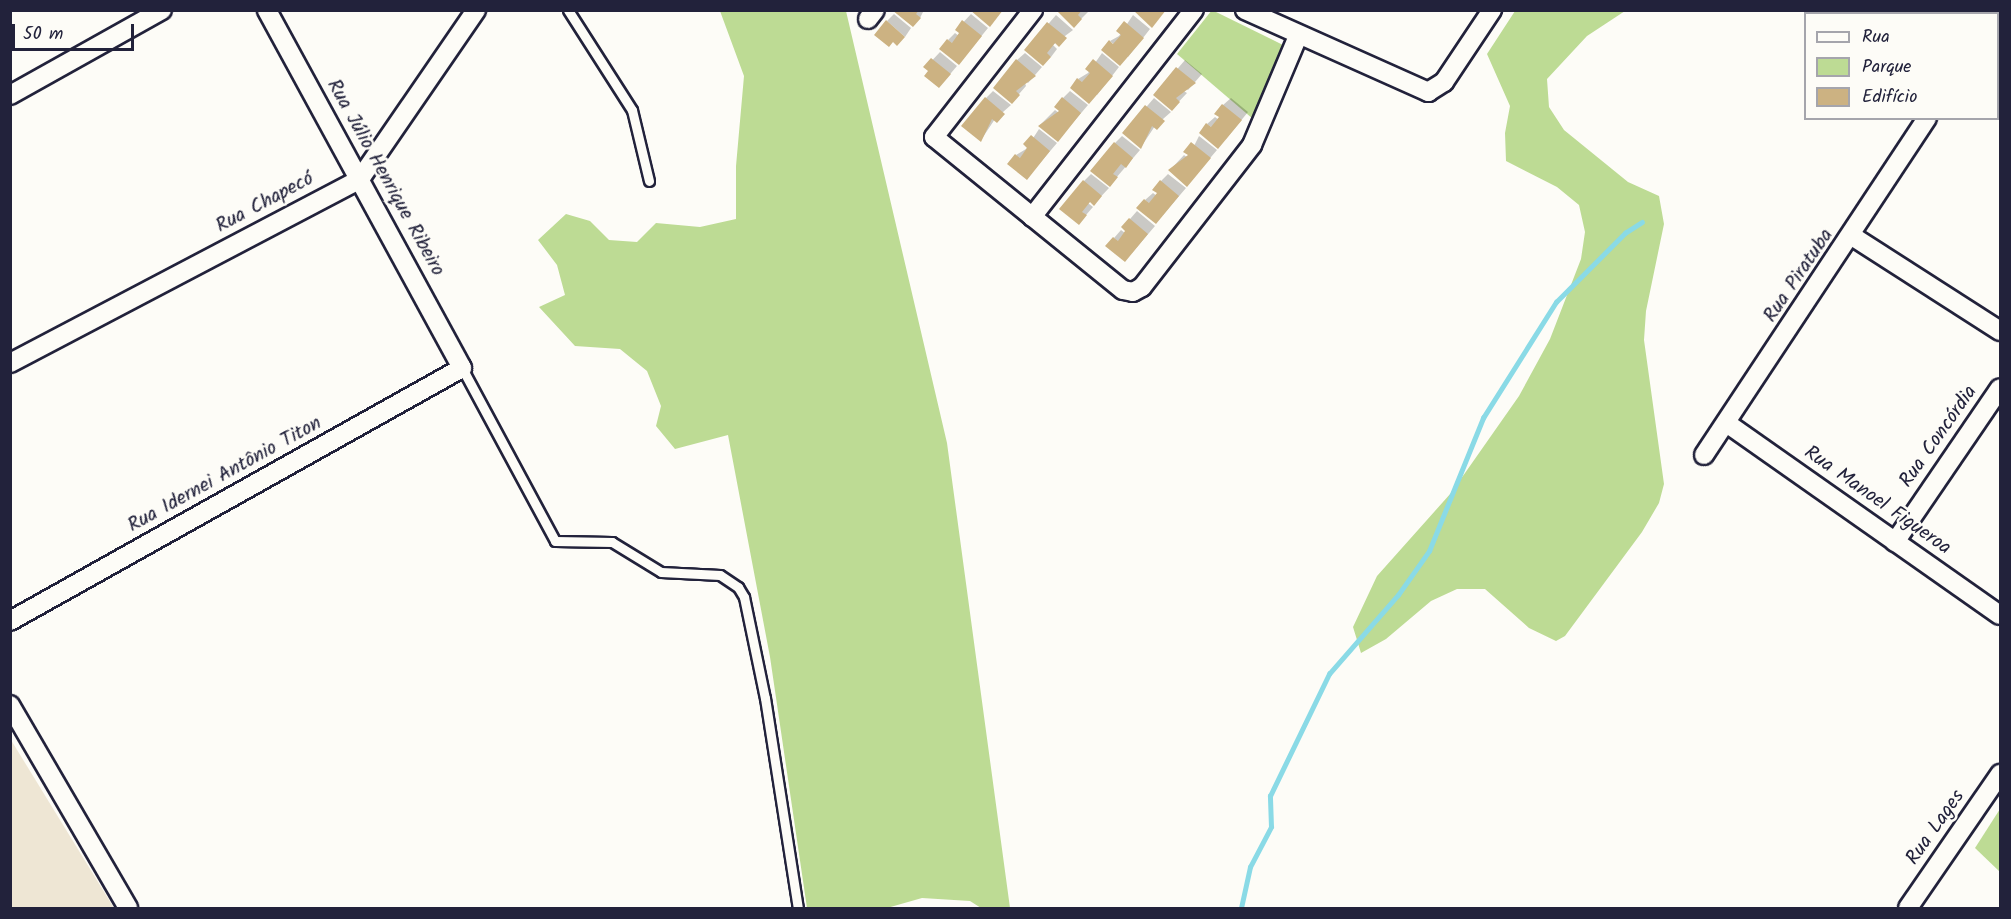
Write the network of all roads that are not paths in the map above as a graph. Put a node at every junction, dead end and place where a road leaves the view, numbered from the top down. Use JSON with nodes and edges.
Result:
{"nodes":[{"id":1,"x":162,"y":10,"type":"edge"},
{"id":2,"x":267,"y":10,"type":"edge"},
{"id":3,"x":476,"y":10,"type":"edge"},
{"id":4,"x":568,"y":10,"type":"edge"},
{"id":5,"x":1033,"y":10,"type":"edge"},
{"id":6,"x":1194,"y":10,"type":"edge"},
{"id":7,"x":1245,"y":10,"type":"edge"},
{"id":8,"x":1492,"y":10,"type":"edge"},
{"id":9,"x":1298,"y":36,"type":"junction"},
{"id":10,"x":10,"y":95,"type":"edge"},
{"id":11,"x":1926,"y":120,"type":"edge"},
{"id":12,"x":360,"y":178,"type":"junction"},
{"id":13,"x":649,"y":181,"type":"dead end"},
{"id":14,"x":1032,"y":217,"type":"junction"},
{"id":15,"x":1852,"y":236,"type":"junction"},
{"id":16,"x":2001,"y":332,"type":"edge"},
{"id":17,"x":10,"y":363,"type":"edge"},
{"id":18,"x":462,"y":368,"type":"junction"},
{"id":19,"x":2001,"y":388,"type":"edge"},
{"id":20,"x":1728,"y":424,"type":"junction"},
{"id":21,"x":1704,"y":456,"type":"dead end"},
{"id":22,"x":1894,"y":542,"type":"junction"},
{"id":23,"x":2001,"y":615,"type":"edge"},
{"id":24,"x":10,"y":621,"type":"edge"},
{"id":25,"x":10,"y":705,"type":"edge"},
{"id":26,"x":2001,"y":774,"type":"edge"},
{"id":27,"x":128,"y":909,"type":"edge"},
{"id":28,"x":798,"y":909,"type":"edge"},
{"id":29,"x":1908,"y":909,"type":"edge"}],
"edges":[{"from":1,"to":10,"type":"street"},
{"from":2,"to":12,"type":"street","name":"Rua Júlio Henrique Ribeiro"},
{"from":3,"to":12,"type":"street","name":"Rua Chapecó"},
{"from":4,"to":13,"type":"lane"},
{"from":5,"to":14,"type":"street"},
{"from":6,"to":14,"type":"street"},
{"from":7,"to":9,"type":"street"},
{"from":8,"to":9,"type":"street"},
{"from":9,"to":14,"type":"street"},
{"from":11,"to":15,"type":"street","name":"Rua Piratuba"},
{"from":12,"to":17,"type":"street","name":"Rua Chapecó"},
{"from":12,"to":18,"type":"street","name":"Rua Júlio Henrique Ribeiro"},
{"from":15,"to":16,"type":"street"},
{"from":15,"to":20,"type":"street","name":"Rua Piratuba"},
{"from":18,"to":24,"type":"street","name":"Rua Idernei Antônio Titon"},
{"from":18,"to":28,"type":"lane"},
{"from":19,"to":22,"type":"street","name":"Rua Concórdia"},
{"from":20,"to":21,"type":"street","name":"Rua Piratuba"},
{"from":20,"to":22,"type":"street","name":"Rua Manoel Figueroa"},
{"from":22,"to":23,"type":"street","name":"Rua Manoel Figueroa"},
{"from":25,"to":27,"type":"street"},
{"from":26,"to":29,"type":"street","name":"Rua Lages"}]}
